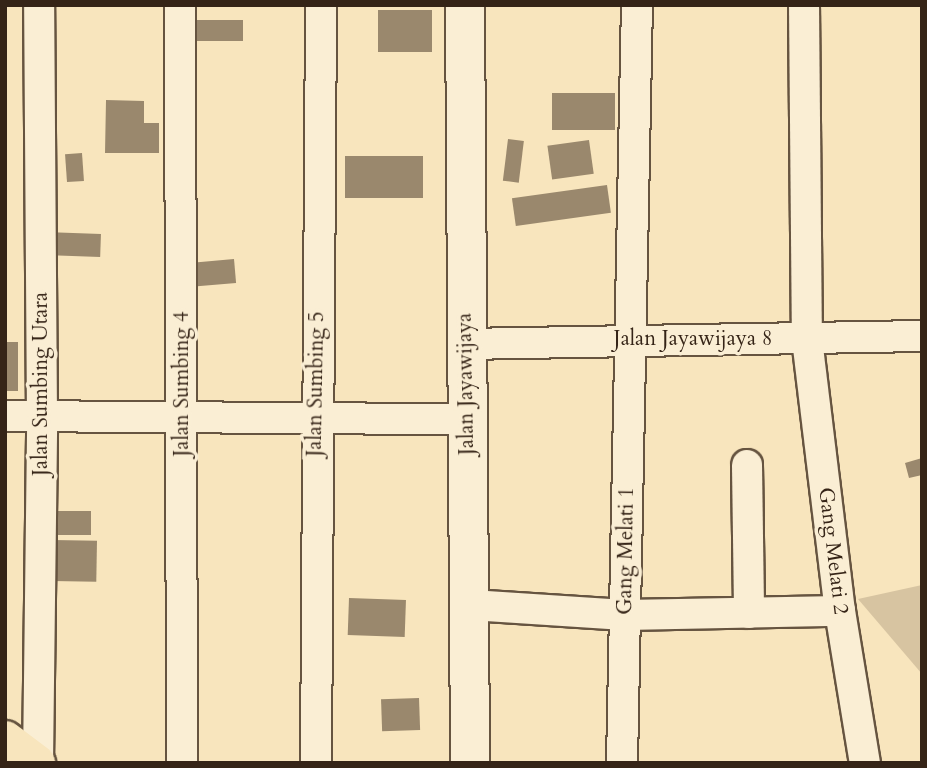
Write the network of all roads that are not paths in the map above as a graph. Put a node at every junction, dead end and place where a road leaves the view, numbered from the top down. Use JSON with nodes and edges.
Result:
{"nodes":[{"id":1,"x":39,"y":5,"type":"edge"},
{"id":2,"x":180,"y":5,"type":"edge"},
{"id":3,"x":321,"y":5,"type":"edge"},
{"id":4,"x":466,"y":5,"type":"edge"},
{"id":5,"x":637,"y":5,"type":"edge"},
{"id":6,"x":804,"y":5,"type":"edge"},
{"id":7,"x":922,"y":336,"type":"edge"},
{"id":8,"x":631,"y":338,"type":"junction"},
{"id":9,"x":807,"y":339,"type":"junction"},
{"id":10,"x":464,"y":344,"type":"junction"},
{"id":11,"x":182,"y":415,"type":"junction"},
{"id":12,"x":5,"y":416,"type":"edge"},
{"id":13,"x":42,"y":416,"type":"junction"},
{"id":14,"x":315,"y":416,"type":"junction"},
{"id":15,"x":466,"y":419,"type":"junction"},
{"id":16,"x":747,"y":465,"type":"dead end"},
{"id":17,"x":471,"y":606,"type":"junction"},
{"id":18,"x":840,"y":611,"type":"junction"},
{"id":19,"x":749,"y":612,"type":"junction"},
{"id":20,"x":625,"y":615,"type":"junction"},
{"id":21,"x":5,"y":740,"type":"edge"},
{"id":22,"x":37,"y":763,"type":"edge"},
{"id":23,"x":182,"y":763,"type":"edge"},
{"id":24,"x":316,"y":763,"type":"edge"},
{"id":25,"x":470,"y":763,"type":"edge"},
{"id":26,"x":622,"y":763,"type":"edge"},
{"id":27,"x":865,"y":763,"type":"edge"}],
"edges":[{"from":1,"to":13,"type":"street","name":"Jalan Sumbing Utara"},
{"from":2,"to":11,"type":"street","name":"Jalan Sumbing 4"},
{"from":3,"to":14,"type":"street","name":"Jalan Sumbing 5"},
{"from":4,"to":10,"type":"main road","name":"Jalan Jayawijaya"},
{"from":5,"to":8,"type":"street","name":"Gang Melati 1"},
{"from":6,"to":9,"type":"street","name":"Gang Melati 2"},
{"from":7,"to":9,"type":"street","name":"Jalan Jayawijaya 8"},
{"from":8,"to":9,"type":"street","name":"Jalan Jayawijaya 8"},
{"from":8,"to":10,"type":"street","name":"Jalan Jayawijaya 8"},
{"from":8,"to":20,"type":"street","name":"Gang Melati 1"},
{"from":9,"to":18,"type":"street","name":"Gang Melati 2"},
{"from":10,"to":15,"type":"main road","name":"Jalan Jayawijaya"},
{"from":11,"to":13,"type":"street"},
{"from":11,"to":14,"type":"street"},
{"from":11,"to":23,"type":"street","name":"Jalan Sumbing 4"},
{"from":12,"to":13,"type":"street"},
{"from":13,"to":22,"type":"street","name":"Jalan Sumbing Utara"},
{"from":14,"to":15,"type":"street"},
{"from":14,"to":24,"type":"street","name":"Jalan Sumbing 5"},
{"from":15,"to":17,"type":"main road","name":"Jalan Jayawijaya"},
{"from":16,"to":19,"type":"street"},
{"from":17,"to":20,"type":"street"},
{"from":17,"to":25,"type":"main road","name":"Jalan Jayawijaya"},
{"from":18,"to":19,"type":"street"},
{"from":18,"to":27,"type":"street","name":"Gang Melati 2"},
{"from":19,"to":20,"type":"street"},
{"from":20,"to":26,"type":"street","name":"Gang Melati 1"},
{"from":21,"to":22,"type":"highway"}]}
